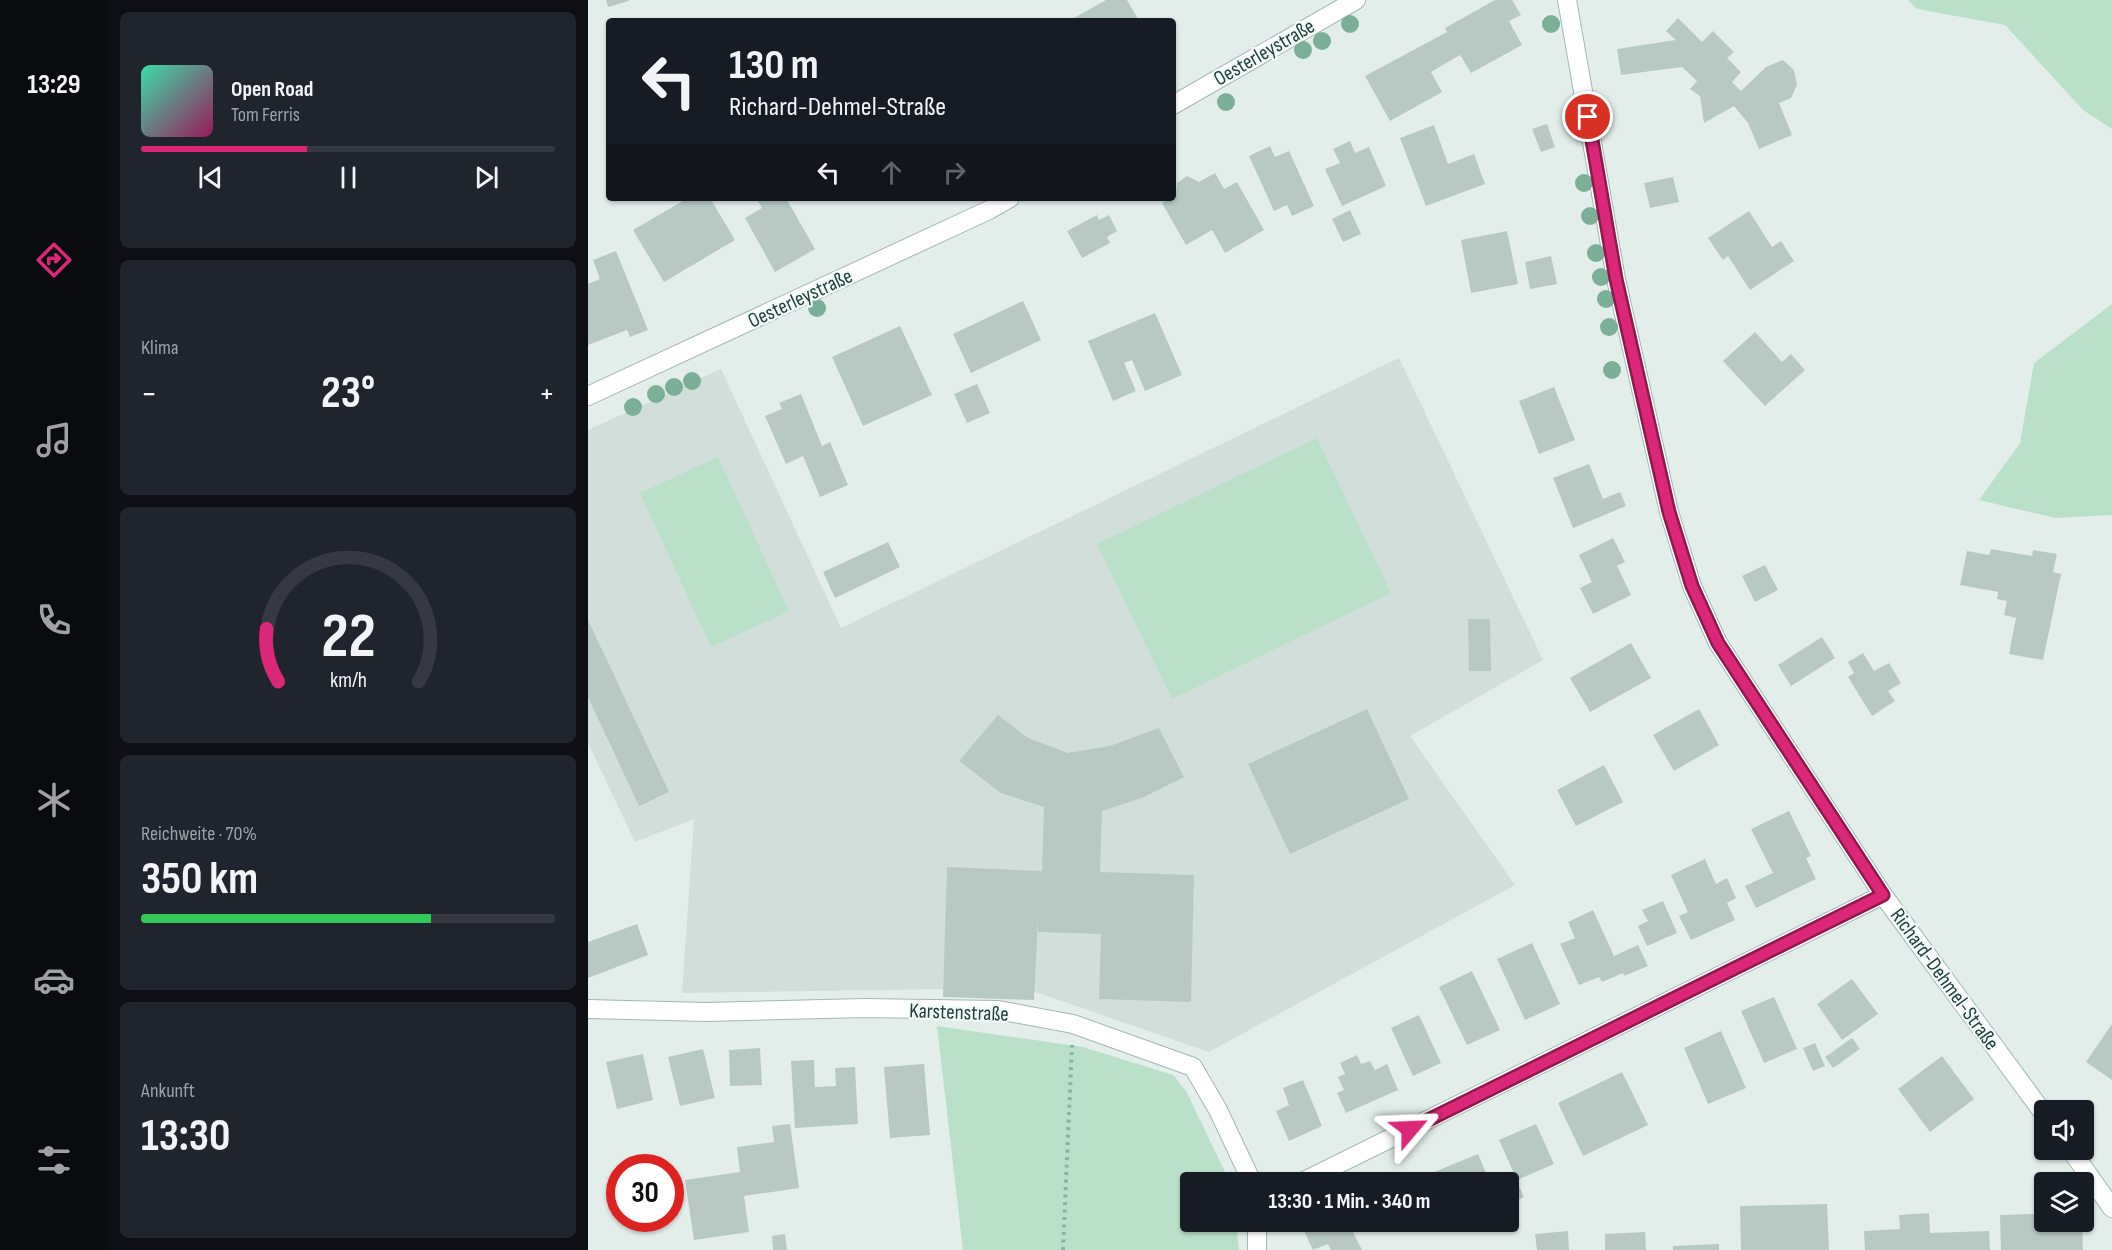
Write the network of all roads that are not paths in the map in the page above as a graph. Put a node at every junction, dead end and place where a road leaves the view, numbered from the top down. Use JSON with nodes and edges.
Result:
{"nodes":[{"id":1,"x":1356,"y":0,"type":"edge"},
{"id":2,"x":1567,"y":0,"type":"edge"},
{"id":3,"x":1176,"y":103,"type":"edge"},
{"id":4,"x":1005,"y":201,"type":"edge"},
{"id":5,"x":588,"y":396,"type":"edge"},
{"id":6,"x":1883,"y":895,"type":"junction"},
{"id":7,"x":588,"y":1009,"type":"edge"},
{"id":8,"x":2034,"y":1100,"type":"edge"},
{"id":9,"x":2078,"y":1160,"type":"edge"},
{"id":10,"x":1247,"y":1172,"type":"edge"},
{"id":11,"x":1322,"y":1172,"type":"edge"},
{"id":12,"x":2112,"y":1208,"type":"edge"},
{"id":13,"x":1257,"y":1232,"type":"edge"},
{"id":14,"x":1257,"y":1250,"type":"edge"}],
"edges":[{"from":1,"to":3,"type":"street","name":"Oesterleystraße"},
{"from":2,"to":6,"type":"street","name":"Richard-Dehmel-Straße"},
{"from":4,"to":5,"type":"street","name":"Oesterleystraße"},
{"from":6,"to":8,"type":"street","name":"Richard-Dehmel-Straße"},
{"from":6,"to":11,"type":"street"},
{"from":7,"to":10,"type":"street","name":"Karstenstraße"},
{"from":9,"to":12,"type":"street"},
{"from":13,"to":14,"type":"street"}]}
